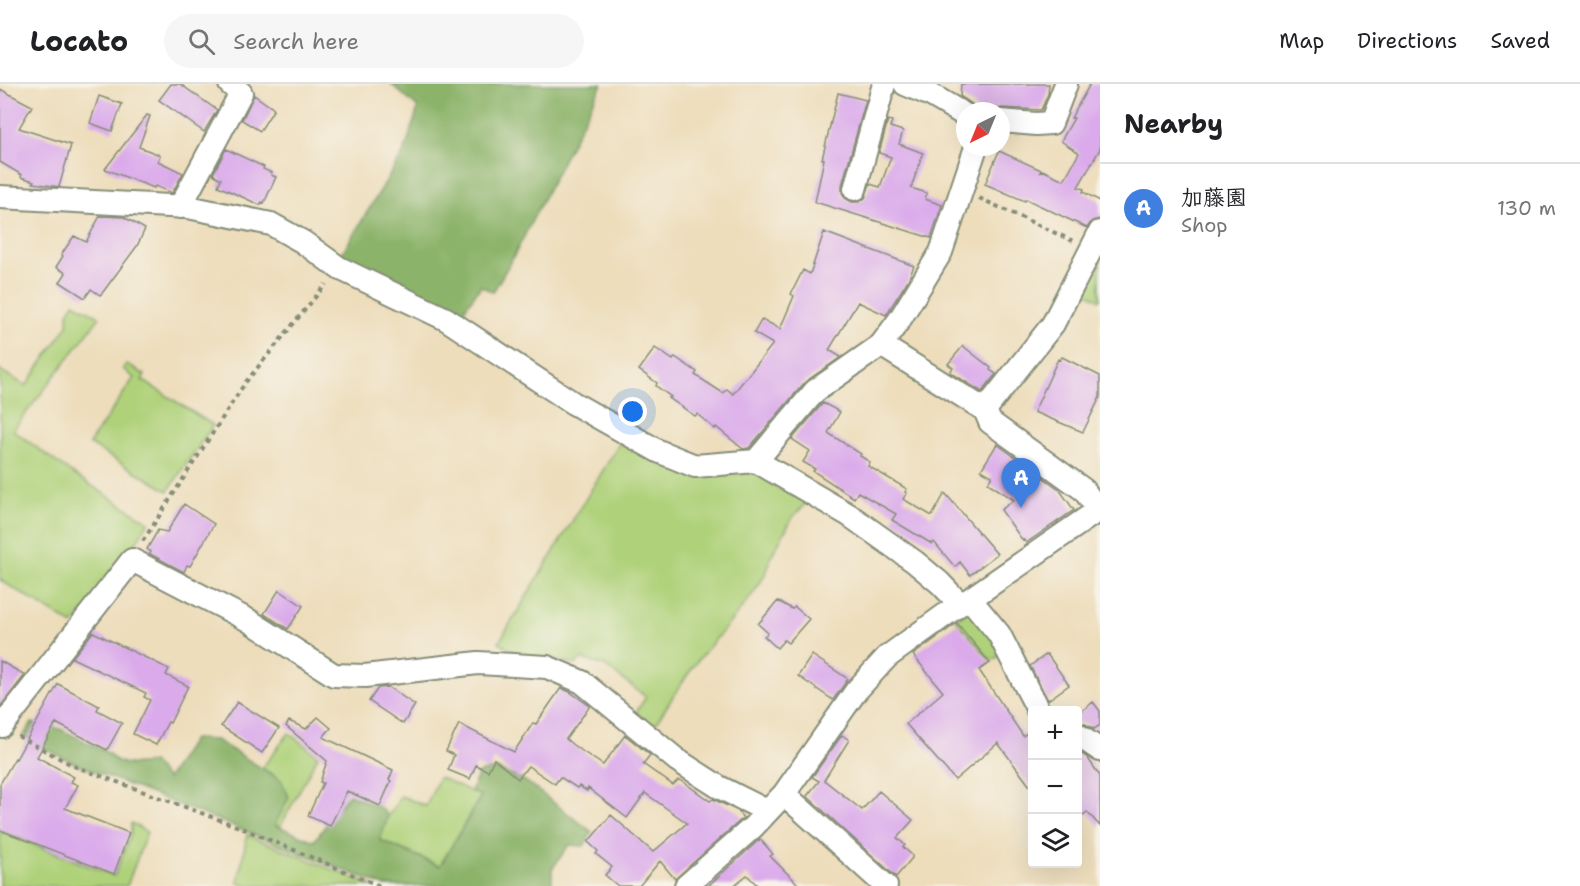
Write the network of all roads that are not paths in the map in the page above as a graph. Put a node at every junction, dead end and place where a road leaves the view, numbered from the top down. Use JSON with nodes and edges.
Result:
{"nodes":[{"id":1,"x":230,"y":84,"type":"edge"},
{"id":2,"x":884,"y":84,"type":"edge"},
{"id":3,"x":905,"y":84,"type":"edge"},
{"id":4,"x":1066,"y":84,"type":"edge"},
{"id":5,"x":956,"y":110,"type":"edge"},
{"id":6,"x":1010,"y":122,"type":"edge"},
{"id":7,"x":973,"y":156,"type":"edge"},
{"id":8,"x":855,"y":189,"type":"dead end"},
{"id":9,"x":0,"y":197,"type":"edge"},
{"id":10,"x":180,"y":207,"type":"junction"},
{"id":11,"x":1095,"y":241,"type":"edge"},
{"id":12,"x":881,"y":345,"type":"junction"},
{"id":13,"x":985,"y":410,"type":"junction"},
{"id":14,"x":756,"y":461,"type":"junction"},
{"id":15,"x":1099,"y":509,"type":"edge"},
{"id":16,"x":965,"y":601,"type":"junction"},
{"id":17,"x":1035,"y":706,"type":"edge"},
{"id":18,"x":1,"y":726,"type":"edge"},
{"id":19,"x":1082,"y":738,"type":"edge"},
{"id":20,"x":1100,"y":750,"type":"edge"},
{"id":21,"x":784,"y":794,"type":"junction"},
{"id":22,"x":767,"y":811,"type":"junction"},
{"id":23,"x":686,"y":886,"type":"edge"},
{"id":24,"x":886,"y":886,"type":"edge"}],
"edges":[{"from":1,"to":10,"type":"street"},
{"from":2,"to":8,"type":"street"},
{"from":3,"to":5,"type":"street"},
{"from":4,"to":6,"type":"street"},
{"from":7,"to":12,"type":"street"},
{"from":9,"to":10,"type":"street"},
{"from":10,"to":14,"type":"street"},
{"from":11,"to":13,"type":"street"},
{"from":12,"to":13,"type":"street"},
{"from":12,"to":14,"type":"street"},
{"from":13,"to":15,"type":"street"},
{"from":14,"to":16,"type":"street"},
{"from":15,"to":16,"type":"street"},
{"from":16,"to":17,"type":"street"},
{"from":16,"to":21,"type":"street"},
{"from":18,"to":22,"type":"street"},
{"from":19,"to":20,"type":"street"},
{"from":21,"to":22,"type":"street"},
{"from":21,"to":24,"type":"street"},
{"from":22,"to":23,"type":"street"}]}
